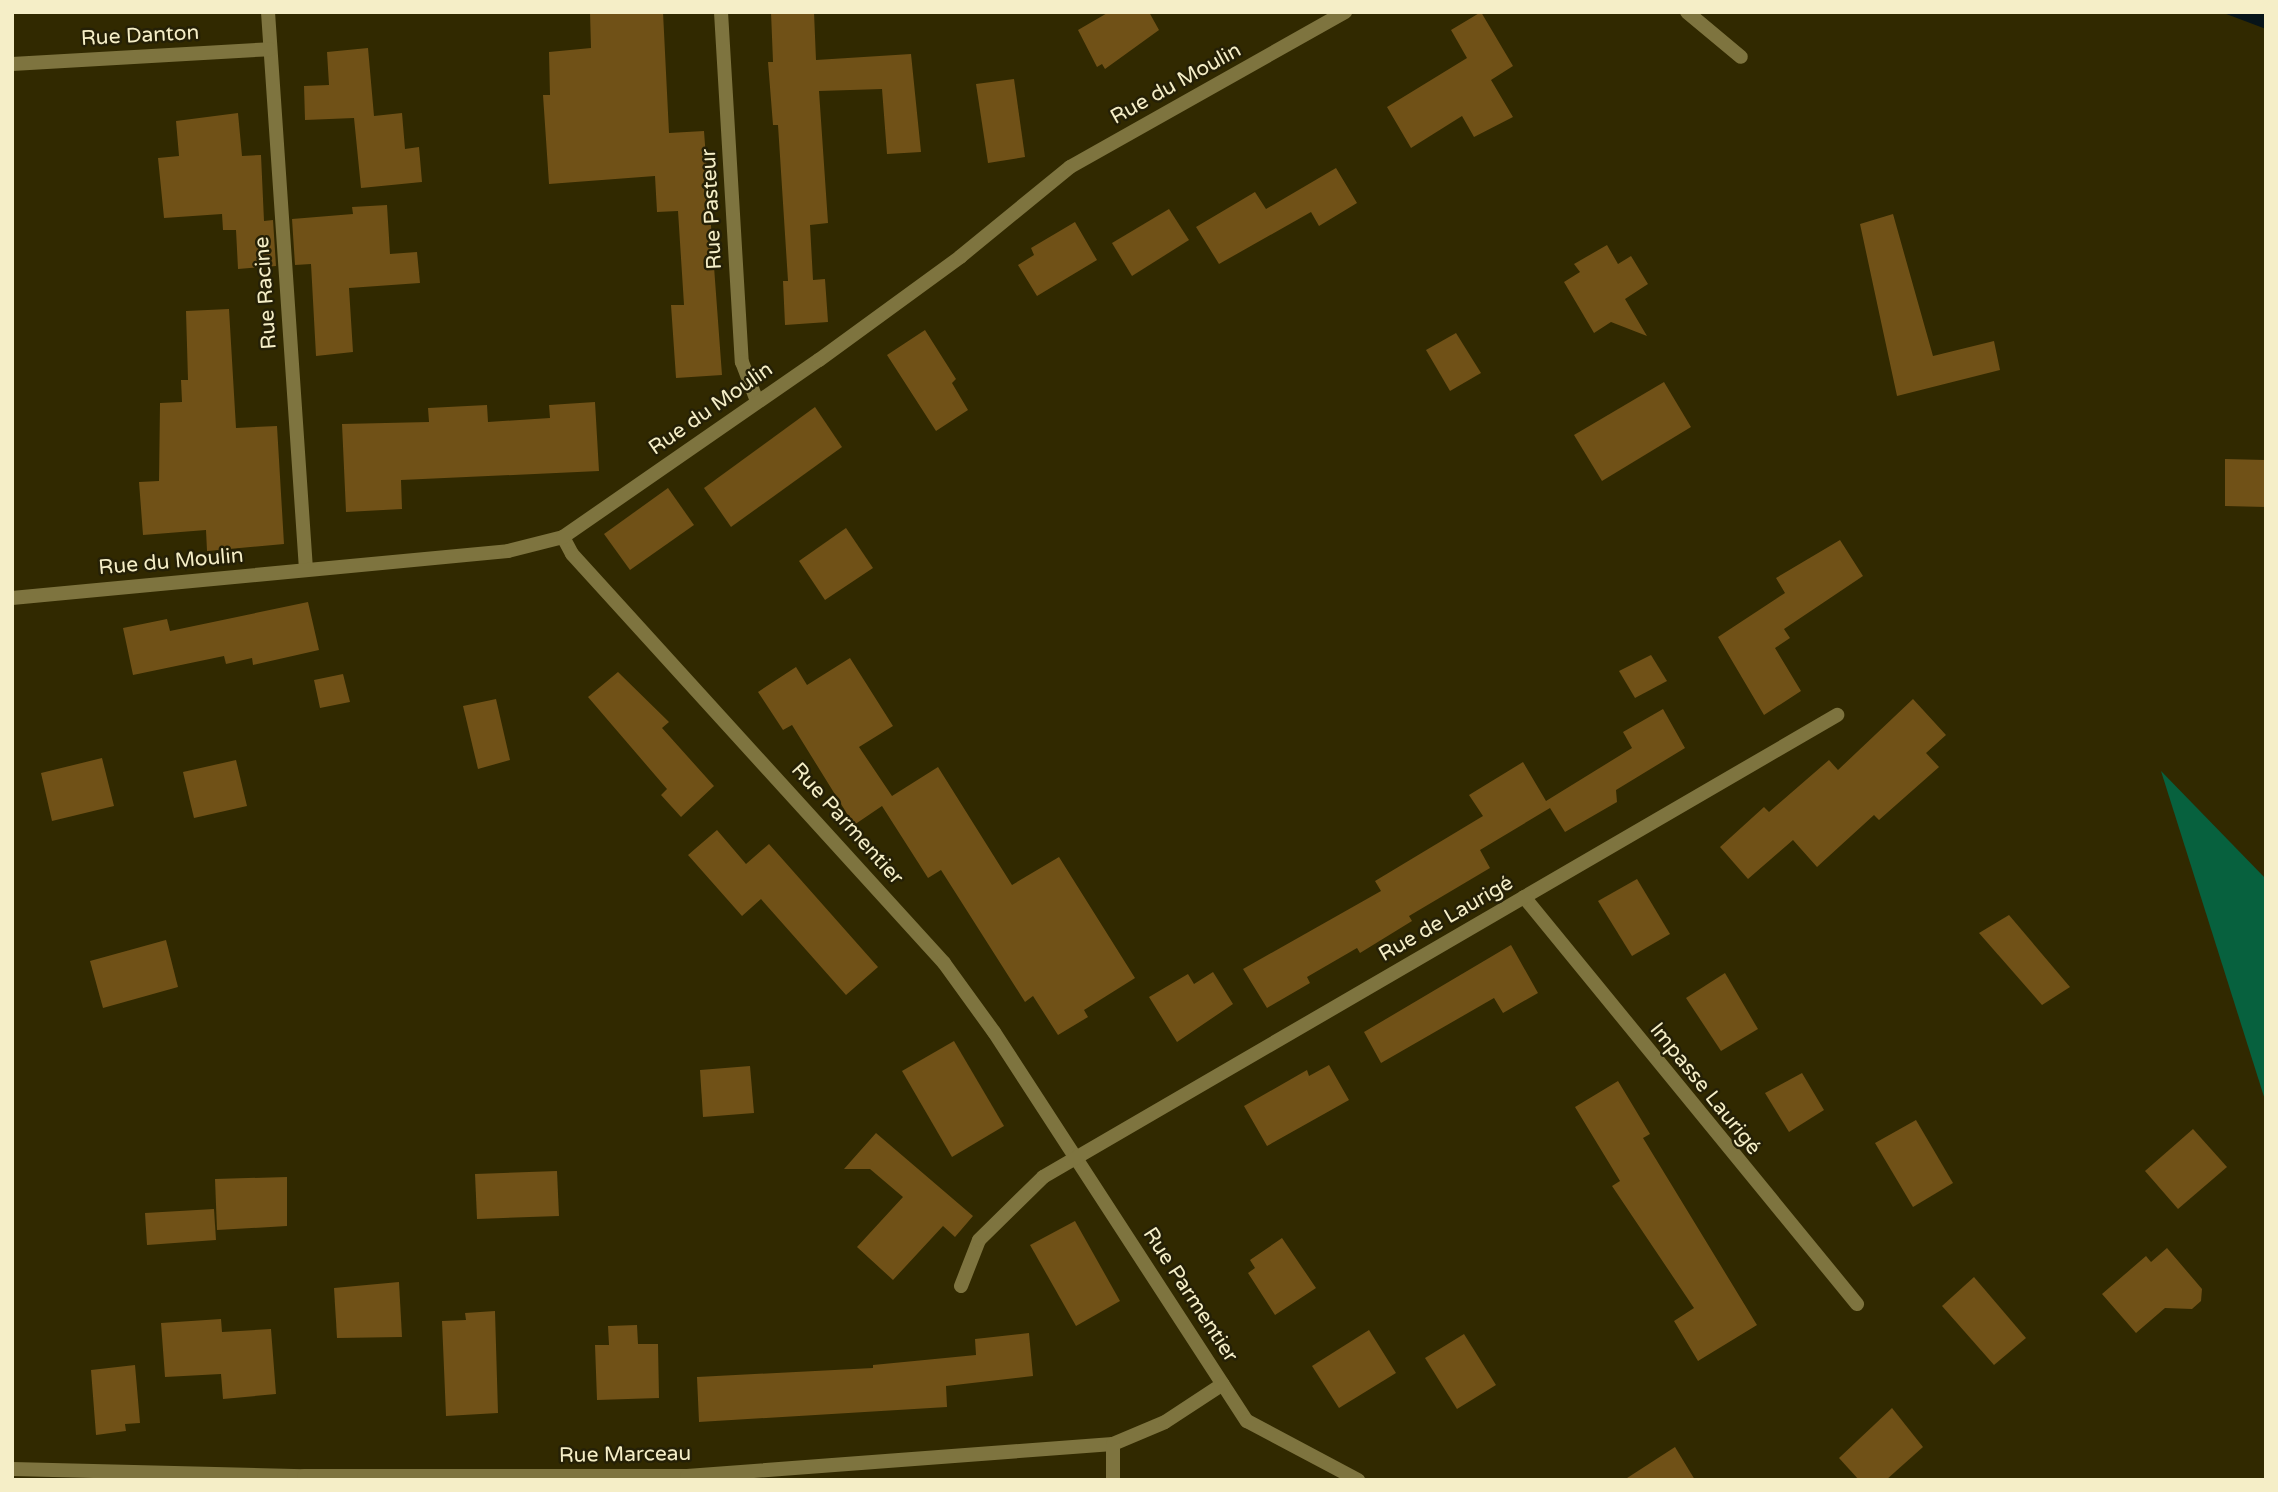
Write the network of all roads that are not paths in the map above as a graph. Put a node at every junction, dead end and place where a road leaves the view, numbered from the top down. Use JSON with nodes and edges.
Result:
{"nodes":[{"id":1,"x":268,"y":12,"type":"edge"},
{"id":2,"x":721,"y":12,"type":"edge"},
{"id":3,"x":1345,"y":12,"type":"edge"},
{"id":4,"x":1687,"y":12,"type":"edge"},
{"id":5,"x":270,"y":49,"type":"junction"},
{"id":6,"x":1741,"y":57,"type":"dead end"},
{"id":7,"x":12,"y":64,"type":"edge"},
{"id":8,"x":757,"y":401,"type":"junction"},
{"id":9,"x":563,"y":537,"type":"junction"},
{"id":10,"x":306,"y":570,"type":"junction"},
{"id":11,"x":12,"y":598,"type":"edge"},
{"id":12,"x":1837,"y":715,"type":"dead end"},
{"id":13,"x":1524,"y":897,"type":"junction"},
{"id":14,"x":1077,"y":1158,"type":"junction"},
{"id":15,"x":961,"y":1286,"type":"dead end"},
{"id":16,"x":1857,"y":1304,"type":"dead end"},
{"id":17,"x":1223,"y":1384,"type":"junction"},
{"id":18,"x":1113,"y":1444,"type":"junction"},
{"id":19,"x":12,"y":1469,"type":"edge"},
{"id":20,"x":1113,"y":1480,"type":"edge"},
{"id":21,"x":1358,"y":1480,"type":"edge"}],
"edges":[{"from":1,"to":5,"type":"street","name":"Rue Racine"},
{"from":2,"to":8,"type":"street","name":"Rue Pasteur"},
{"from":3,"to":8,"type":"street","name":"Rue du Moulin"},
{"from":4,"to":6,"type":"street"},
{"from":5,"to":7,"type":"street","name":"Rue Danton"},
{"from":5,"to":10,"type":"street","name":"Rue Racine"},
{"from":8,"to":9,"type":"street","name":"Rue du Moulin"},
{"from":9,"to":10,"type":"street","name":"Rue du Moulin"},
{"from":9,"to":14,"type":"street","name":"Rue Parmentier"},
{"from":10,"to":11,"type":"street","name":"Rue du Moulin"},
{"from":12,"to":13,"type":"street","name":"Rue de Laurigé"},
{"from":13,"to":14,"type":"street","name":"Rue de Laurigé"},
{"from":13,"to":16,"type":"street","name":"Impasse Laurigé"},
{"from":14,"to":15,"type":"street"},
{"from":14,"to":17,"type":"street","name":"Rue Parmentier"},
{"from":17,"to":18,"type":"street","name":"Rue Marceau"},
{"from":17,"to":21,"type":"street","name":"Rue Parmentier"},
{"from":18,"to":19,"type":"street","name":"Rue Marceau"},
{"from":18,"to":20,"type":"street"}]}
